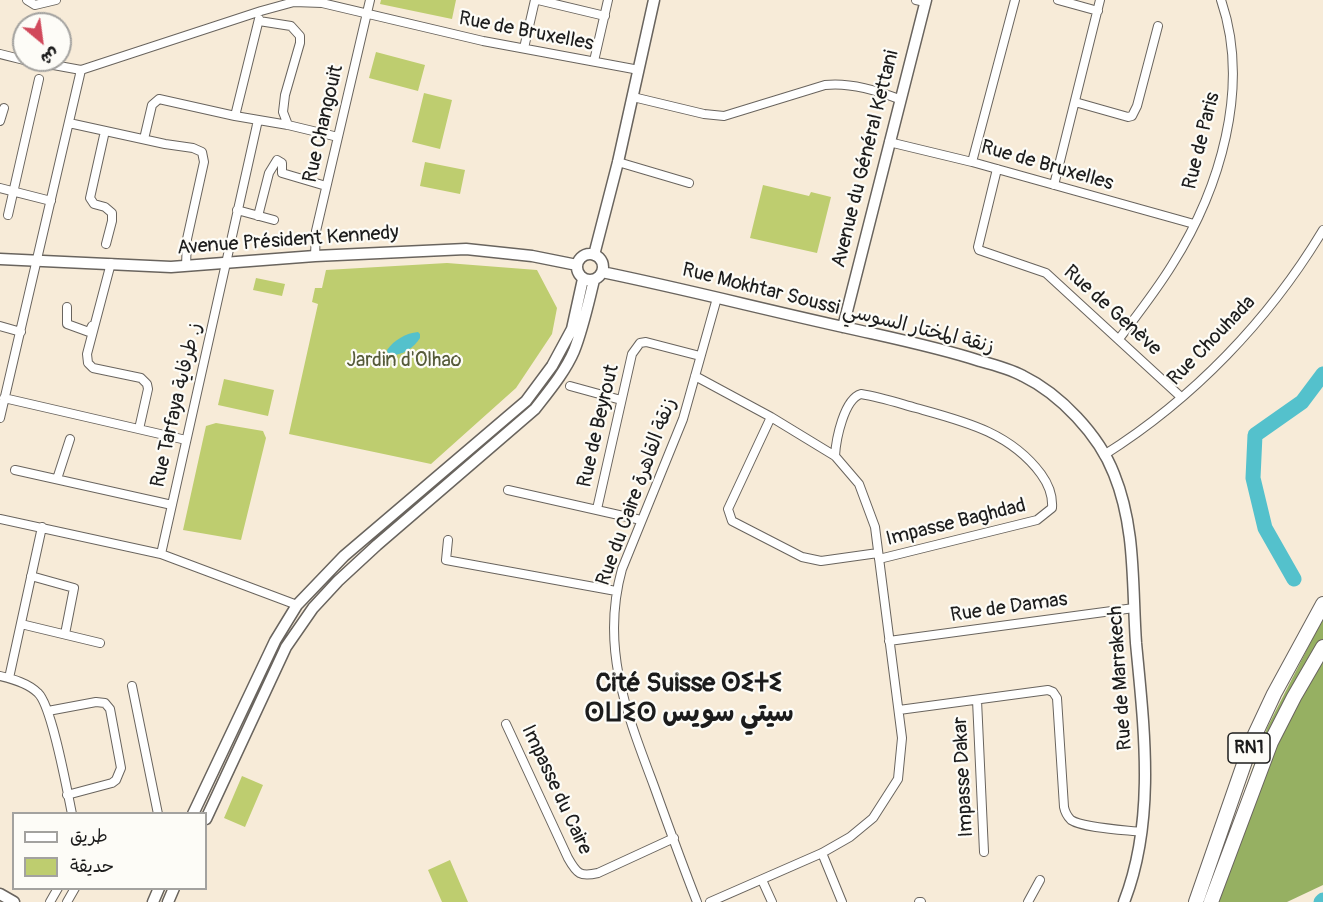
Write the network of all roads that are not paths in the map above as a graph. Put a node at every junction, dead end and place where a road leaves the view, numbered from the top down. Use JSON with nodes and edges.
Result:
{"nodes":[{"id":1,"x":27,"y":0,"type":"edge"},
{"id":2,"x":56,"y":0,"type":"edge"},
{"id":3,"x":370,"y":0,"type":"edge"},
{"id":4,"x":537,"y":0,"type":"edge"},
{"id":5,"x":608,"y":0,"type":"edge"},
{"id":6,"x":654,"y":0,"type":"edge"},
{"id":7,"x":1015,"y":0,"type":"edge"},
{"id":8,"x":1058,"y":0,"type":"edge"},
{"id":9,"x":1100,"y":0,"type":"edge"},
{"id":10,"x":1221,"y":0,"type":"edge"},
{"id":11,"x":922,"y":1,"type":"edge"},
{"id":12,"x":261,"y":11,"type":"junction"},
{"id":13,"x":1098,"y":11,"type":"junction"},
{"id":14,"x":367,"y":14,"type":"junction"},
{"id":15,"x":605,"y":16,"type":"junction"},
{"id":16,"x":259,"y":21,"type":"junction"},
{"id":17,"x":1158,"y":26,"type":"dead end"},
{"id":18,"x":524,"y":48,"type":"junction"},
{"id":19,"x":594,"y":61,"type":"junction"},
{"id":20,"x":72,"y":68,"type":"edge"},
{"id":21,"x":81,"y":70,"type":"junction"},
{"id":22,"x":639,"y":70,"type":"junction"},
{"id":23,"x":39,"y":79,"type":"dead end"},
{"id":24,"x":633,"y":97,"type":"junction"},
{"id":25,"x":899,"y":99,"type":"junction"},
{"id":26,"x":1075,"y":102,"type":"junction"},
{"id":27,"x":4,"y":108,"type":"dead end"},
{"id":28,"x":235,"y":116,"type":"junction"},
{"id":29,"x":258,"y":120,"type":"junction"},
{"id":30,"x":0,"y":121,"type":"edge"},
{"id":31,"x":69,"y":123,"type":"junction"},
{"id":32,"x":288,"y":125,"type":"junction"},
{"id":33,"x":105,"y":131,"type":"junction"},
{"id":34,"x":338,"y":137,"type":"junction"},
{"id":35,"x":144,"y":139,"type":"junction"},
{"id":36,"x":889,"y":142,"type":"junction"},
{"id":37,"x":618,"y":162,"type":"junction"},
{"id":38,"x":972,"y":162,"type":"junction"},
{"id":39,"x":997,"y":169,"type":"junction"},
{"id":40,"x":689,"y":183,"type":"dead end"},
{"id":41,"x":1054,"y":184,"type":"junction"},
{"id":42,"x":326,"y":186,"type":"junction"},
{"id":43,"x":0,"y":188,"type":"edge"},
{"id":44,"x":13,"y":191,"type":"junction"},
{"id":45,"x":51,"y":201,"type":"junction"},
{"id":46,"x":237,"y":210,"type":"junction"},
{"id":47,"x":8,"y":215,"type":"dead end"},
{"id":48,"x":258,"y":216,"type":"junction"},
{"id":49,"x":274,"y":220,"type":"dead end"},
{"id":50,"x":1194,"y":224,"type":"junction"},
{"id":51,"x":1323,"y":230,"type":"edge"},
{"id":52,"x":106,"y":244,"type":"dead end"},
{"id":53,"x":594,"y":255,"type":"junction"},
{"id":54,"x":315,"y":256,"type":"junction"},
{"id":55,"x":0,"y":259,"type":"edge"},
{"id":56,"x":37,"y":260,"type":"junction"},
{"id":57,"x":109,"y":263,"type":"junction"},
{"id":58,"x":226,"y":263,"type":"junction"},
{"id":59,"x":577,"y":265,"type":"junction"},
{"id":60,"x":186,"y":266,"type":"junction"},
{"id":61,"x":593,"y":277,"type":"junction"},
{"id":62,"x":717,"y":298,"type":"junction"},
{"id":63,"x":67,"y":307,"type":"dead end"},
{"id":64,"x":0,"y":326,"type":"edge"},
{"id":65,"x":843,"y":327,"type":"junction"},
{"id":66,"x":21,"y":332,"type":"junction"},
{"id":67,"x":1119,"y":339,"type":"junction"},
{"id":68,"x":700,"y":356,"type":"junction"},
{"id":69,"x":695,"y":376,"type":"junction"},
{"id":70,"x":570,"y":386,"type":"dead end"},
{"id":71,"x":1182,"y":397,"type":"junction"},
{"id":72,"x":4,"y":398,"type":"junction"},
{"id":73,"x":621,"y":400,"type":"junction"},
{"id":74,"x":771,"y":417,"type":"junction"},
{"id":75,"x":0,"y":418,"type":"edge"},
{"id":76,"x":139,"y":429,"type":"junction"},
{"id":77,"x":70,"y":439,"type":"dead end"},
{"id":78,"x":186,"y":440,"type":"junction"},
{"id":79,"x":1104,"y":455,"type":"junction"},
{"id":80,"x":836,"y":456,"type":"junction"},
{"id":81,"x":15,"y":470,"type":"dead end"},
{"id":82,"x":57,"y":479,"type":"junction"},
{"id":83,"x":508,"y":490,"type":"dead end"},
{"id":84,"x":172,"y":505,"type":"junction"},
{"id":85,"x":597,"y":509,"type":"junction"},
{"id":86,"x":0,"y":519,"type":"edge"},
{"id":87,"x":641,"y":520,"type":"junction"},
{"id":88,"x":42,"y":527,"type":"junction"},
{"id":89,"x":448,"y":540,"type":"dead end"},
{"id":90,"x":161,"y":554,"type":"junction"},
{"id":91,"x":879,"y":556,"type":"junction"},
{"id":92,"x":31,"y":576,"type":"junction"},
{"id":93,"x":616,"y":591,"type":"junction"},
{"id":94,"x":1323,"y":604,"type":"edge"},
{"id":95,"x":297,"y":605,"type":"junction"},
{"id":96,"x":1134,"y":608,"type":"junction"},
{"id":97,"x":21,"y":624,"type":"junction"},
{"id":98,"x":65,"y":634,"type":"junction"},
{"id":99,"x":889,"y":641,"type":"junction"},
{"id":100,"x":100,"y":643,"type":"dead end"},
{"id":101,"x":1323,"y":647,"type":"edge"},
{"id":102,"x":4,"y":677,"type":"edge"},
{"id":103,"x":132,"y":686,"type":"dead end"},
{"id":104,"x":977,"y":700,"type":"junction"},
{"id":105,"x":899,"y":710,"type":"junction"},
{"id":106,"x":48,"y":711,"type":"junction"},
{"id":107,"x":506,"y":724,"type":"dead end"},
{"id":108,"x":68,"y":795,"type":"junction"},
{"id":109,"x":72,"y":812,"type":"edge"},
{"id":110,"x":158,"y":812,"type":"edge"},
{"id":111,"x":193,"y":812,"type":"edge"},
{"id":112,"x":207,"y":817,"type":"edge"},
{"id":113,"x":1142,"y":832,"type":"junction"},
{"id":114,"x":674,"y":838,"type":"junction"},
{"id":115,"x":984,"y":852,"type":"dead end"},
{"id":116,"x":822,"y":853,"type":"junction"},
{"id":117,"x":762,"y":880,"type":"junction"},
{"id":118,"x":1040,"y":880,"type":"dead end"},
{"id":119,"x":0,"y":894,"type":"edge"},
{"id":120,"x":14,"y":902,"type":"edge"},
{"id":121,"x":697,"y":902,"type":"edge"},
{"id":122,"x":710,"y":902,"type":"edge"},
{"id":123,"x":772,"y":902,"type":"edge"},
{"id":124,"x":842,"y":902,"type":"edge"},
{"id":125,"x":1028,"y":902,"type":"edge"},
{"id":126,"x":1124,"y":902,"type":"edge"},
{"id":127,"x":1196,"y":902,"type":"edge"},
{"id":128,"x":1211,"y":902,"type":"edge"}],
"edges":[{"from":1,"to":2,"type":"street"},
{"from":3,"to":14,"type":"street","name":"Rue Changouit"},
{"from":4,"to":15,"type":"street"},
{"from":4,"to":18,"type":"street"},
{"from":5,"to":15,"type":"street"},
{"from":6,"to":22,"type":"street"},
{"from":7,"to":38,"type":"street"},
{"from":8,"to":13,"type":"street"},
{"from":9,"to":13,"type":"street"},
{"from":10,"to":50,"type":"street","name":"Rue de Paris"},
{"from":11,"to":25,"type":"street","name":"Avenue du Général Kettani"},
{"from":12,"to":14,"type":"street","name":"Rue de Bruxelles"},
{"from":12,"to":16,"type":"street"},
{"from":12,"to":21,"type":"street","name":"Rue de Bruxelles"},
{"from":13,"to":26,"type":"street"},
{"from":14,"to":18,"type":"street","name":"Rue de Bruxelles"},
{"from":14,"to":34,"type":"street","name":"Rue Changouit"},
{"from":15,"to":19,"type":"street"},
{"from":16,"to":28,"type":"street"},
{"from":16,"to":32,"type":"street"},
{"from":17,"to":26,"type":"street"},
{"from":18,"to":19,"type":"street","name":"Rue de Bruxelles"},
{"from":19,"to":22,"type":"street","name":"Rue de Bruxelles"},
{"from":20,"to":21,"type":"street","name":"Rue de Bruxelles"},
{"from":21,"to":31,"type":"street"},
{"from":22,"to":24,"type":"street"},
{"from":23,"to":44,"type":"street"},
{"from":24,"to":25,"type":"street"},
{"from":24,"to":37,"type":"street"},
{"from":25,"to":36,"type":"street","name":"Avenue du Général Kettani"},
{"from":26,"to":41,"type":"street"},
{"from":27,"to":30,"type":"street"},
{"from":28,"to":29,"type":"street"},
{"from":28,"to":35,"type":"street"},
{"from":29,"to":32,"type":"street"},
{"from":29,"to":46,"type":"street","name":"Rue Tarfaya ز. طرفاية"},
{"from":31,"to":33,"type":"street"},
{"from":31,"to":45,"type":"street"},
{"from":32,"to":34,"type":"street"},
{"from":33,"to":35,"type":"street"},
{"from":33,"to":52,"type":"street"},
{"from":34,"to":42,"type":"street","name":"Rue Changouit"},
{"from":35,"to":60,"type":"street"},
{"from":36,"to":38,"type":"street","name":"Rue de Bruxelles"},
{"from":36,"to":65,"type":"street","name":"Avenue du Général Kettani"},
{"from":37,"to":40,"type":"street"},
{"from":37,"to":53,"type":"street"},
{"from":38,"to":39,"type":"street","name":"Rue de Bruxelles"},
{"from":39,"to":41,"type":"street","name":"Rue de Bruxelles"},
{"from":39,"to":67,"type":"street","name":"Rue de Genève"},
{"from":41,"to":50,"type":"street","name":"Rue de Bruxelles"},
{"from":42,"to":48,"type":"street"},
{"from":42,"to":54,"type":"street","name":"Rue Changouit"},
{"from":43,"to":44,"type":"street"},
{"from":44,"to":45,"type":"street"},
{"from":44,"to":47,"type":"street"},
{"from":45,"to":56,"type":"street"},
{"from":46,"to":48,"type":"street"},
{"from":46,"to":58,"type":"street","name":"Rue Tarfaya ز. طرفاية"},
{"from":48,"to":49,"type":"street"},
{"from":50,"to":67,"type":"street","name":"Rue de Paris"},
{"from":51,"to":71,"type":"street","name":"Rue Chouhada"},
{"from":53,"to":59,"type":"street"},
{"from":53,"to":61,"type":"street"},
{"from":54,"to":58,"type":"street","name":"Avenue Président Kennedy"},
{"from":54,"to":59,"type":"street","name":"Avenue Président Kennedy"},
{"from":55,"to":56,"type":"street","name":"Avenue Président Kennedy"},
{"from":56,"to":57,"type":"street","name":"Avenue Président Kennedy"},
{"from":56,"to":66,"type":"street"},
{"from":57,"to":60,"type":"street","name":"Avenue Président Kennedy"},
{"from":57,"to":63,"type":"street"},
{"from":57,"to":76,"type":"street"},
{"from":58,"to":60,"type":"street","name":"Avenue Président Kennedy"},
{"from":58,"to":78,"type":"street","name":"Rue Tarfaya ز. طرفاية"},
{"from":59,"to":61,"type":"street"},
{"from":61,"to":62,"type":"street","name":"Rue Mokhtar Soussi زنقة المختار السوسي"},
{"from":61,"to":95,"type":"street"},
{"from":61,"to":112,"type":"street"},
{"from":62,"to":65,"type":"street","name":"Rue Mokhtar Soussi زنقة المختار السوسي"},
{"from":62,"to":68,"type":"street","name":"Rue du Caire زنقة القاهرة"},
{"from":64,"to":66,"type":"street"},
{"from":65,"to":79,"type":"street","name":"Rue Mokhtar Soussi زنقة المختار السوسي"},
{"from":66,"to":72,"type":"street"},
{"from":67,"to":71,"type":"street","name":"Rue de Genève"},
{"from":68,"to":69,"type":"street","name":"Rue du Caire زنقة القاهرة"},
{"from":68,"to":73,"type":"street","name":"Rue de Beyrout"},
{"from":69,"to":74,"type":"street"},
{"from":69,"to":87,"type":"street","name":"Rue du Caire زنقة القاهرة"},
{"from":70,"to":73,"type":"street"},
{"from":71,"to":79,"type":"street","name":"Rue Chouhada"},
{"from":72,"to":75,"type":"street"},
{"from":72,"to":76,"type":"street"},
{"from":73,"to":85,"type":"street","name":"Rue de Beyrout"},
{"from":74,"to":80,"type":"street"},
{"from":74,"to":91,"type":"street"},
{"from":76,"to":78,"type":"street"},
{"from":77,"to":82,"type":"street"},
{"from":78,"to":84,"type":"street","name":"Rue Tarfaya ز. طرفاية"},
{"from":79,"to":96,"type":"street","name":"Rue de Marrakech"},
{"from":80,"to":91,"type":"street"},
{"from":80,"to":91,"type":"street","name":"Impasse Baghdad"},
{"from":81,"to":82,"type":"street"},
{"from":82,"to":84,"type":"street"},
{"from":83,"to":85,"type":"street","name":"Rue de Beyrout"},
{"from":84,"to":90,"type":"street","name":"Rue Tarfaya ز. طرفاية"},
{"from":85,"to":87,"type":"street","name":"Rue de Beyrout"},
{"from":86,"to":88,"type":"street"},
{"from":87,"to":93,"type":"street","name":"Rue du Caire زنقة القاهرة"},
{"from":88,"to":90,"type":"street"},
{"from":88,"to":92,"type":"street"},
{"from":89,"to":93,"type":"street"},
{"from":90,"to":95,"type":"street"},
{"from":91,"to":99,"type":"street"},
{"from":92,"to":97,"type":"street"},
{"from":92,"to":98,"type":"street"},
{"from":93,"to":114,"type":"street","name":"Rue du Caire زنقة القاهرة"},
{"from":94,"to":127,"type":"highway","number":"RN1"},
{"from":95,"to":111,"type":"street"},
{"from":96,"to":99,"type":"street","name":"Rue de Damas"},
{"from":96,"to":113,"type":"street","name":"Rue de Marrakech"},
{"from":97,"to":98,"type":"street"},
{"from":97,"to":102,"type":"street"},
{"from":98,"to":100,"type":"street"},
{"from":99,"to":105,"type":"street"},
{"from":101,"to":128,"type":"highway","number":"RN1"},
{"from":102,"to":106,"type":"street"},
{"from":103,"to":110,"type":"street"},
{"from":104,"to":105,"type":"street"},
{"from":104,"to":113,"type":"street"},
{"from":104,"to":115,"type":"street","name":"Impasse Dakar"},
{"from":105,"to":116,"type":"street"},
{"from":106,"to":108,"type":"street"},
{"from":106,"to":108,"type":"street"},
{"from":107,"to":114,"type":"street","name":"Impasse du Caire"},
{"from":108,"to":109,"type":"street"},
{"from":113,"to":126,"type":"street","name":"Rue de Marrakech"},
{"from":114,"to":121,"type":"street","name":"Rue du Caire زنقة القاهرة"},
{"from":116,"to":117,"type":"street"},
{"from":116,"to":124,"type":"street"},
{"from":117,"to":122,"type":"street"},
{"from":117,"to":123,"type":"street"},
{"from":118,"to":125,"type":"street"},
{"from":119,"to":120,"type":"street"}]}
